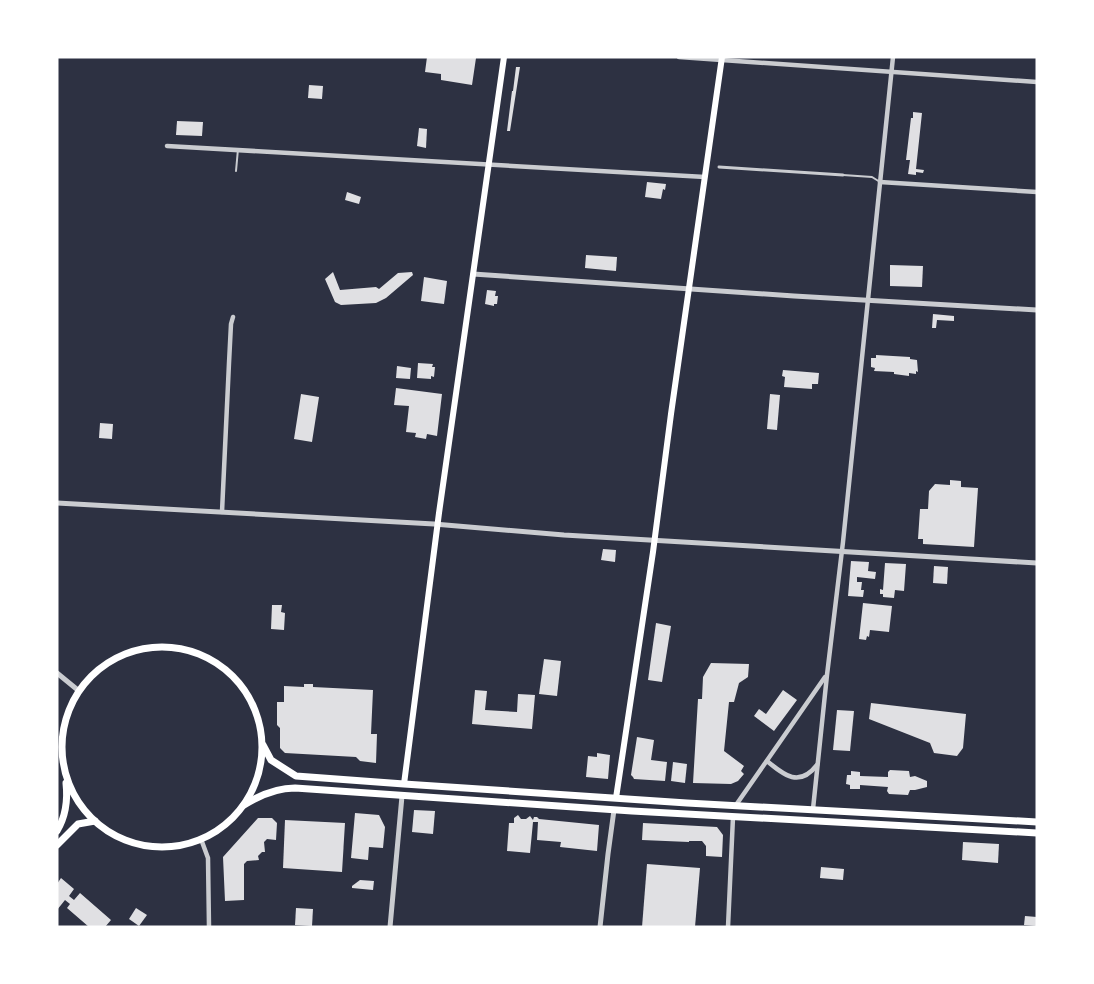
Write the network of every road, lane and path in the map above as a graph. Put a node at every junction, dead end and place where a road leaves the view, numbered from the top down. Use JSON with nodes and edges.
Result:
{"nodes":[{"id":1,"x":504,"y":57,"type":"edge"},
{"id":2,"x":679,"y":57,"type":"edge"},
{"id":3,"x":893,"y":57,"type":"edge"},
{"id":4,"x":722,"y":58,"type":"edge"},
{"id":5,"x":892,"y":71,"type":"junction"},
{"id":6,"x":1037,"y":82,"type":"edge"},
{"id":7,"x":167,"y":146,"type":"dead end"},
{"id":8,"x":238,"y":149,"type":"junction"},
{"id":9,"x":489,"y":165,"type":"junction"},
{"id":10,"x":719,"y":167,"type":"dead end"},
{"id":11,"x":237,"y":171,"type":"dead end"},
{"id":12,"x":843,"y":175,"type":"joint"},
{"id":13,"x":705,"y":177,"type":"junction"},
{"id":14,"x":880,"y":182,"type":"junction"},
{"id":15,"x":1037,"y":192,"type":"edge"},
{"id":16,"x":473,"y":274,"type":"junction"},
{"id":17,"x":689,"y":288,"type":"junction"},
{"id":18,"x":868,"y":301,"type":"junction"},
{"id":19,"x":1037,"y":310,"type":"edge"},
{"id":20,"x":233,"y":317,"type":"dead end"},
{"id":21,"x":57,"y":503,"type":"edge"},
{"id":22,"x":222,"y":512,"type":"junction"},
{"id":23,"x":437,"y":525,"type":"junction"},
{"id":24,"x":655,"y":540,"type":"junction"},
{"id":25,"x":842,"y":551,"type":"junction"},
{"id":26,"x":1037,"y":563,"type":"edge"},
{"id":27,"x":57,"y":673,"type":"edge"},
{"id":28,"x":827,"y":675,"type":"junction"},
{"id":29,"x":79,"y":691,"type":"junction"},
{"id":30,"x":263,"y":745,"type":"junction"},
{"id":31,"x":766,"y":761,"type":"junction"},
{"id":32,"x":818,"y":764,"type":"junction"},
{"id":33,"x":65,"y":772,"type":"junction"},
{"id":34,"x":404,"y":784,"type":"junction"},
{"id":35,"x":402,"y":796,"type":"junction"},
{"id":36,"x":616,"y":798,"type":"junction"},
{"id":37,"x":244,"y":805,"type":"junction"},
{"id":38,"x":736,"y":805,"type":"junction"},
{"id":39,"x":813,"y":809,"type":"junction"},
{"id":40,"x":614,"y":810,"type":"junction"},
{"id":41,"x":733,"y":817,"type":"junction"},
{"id":42,"x":95,"y":821,"type":"junction"},
{"id":43,"x":1037,"y":822,"type":"edge"},
{"id":44,"x":57,"y":831,"type":"edge"},
{"id":45,"x":1037,"y":833,"type":"edge"},
{"id":46,"x":201,"y":839,"type":"junction"},
{"id":47,"x":57,"y":845,"type":"edge"},
{"id":48,"x":209,"y":927,"type":"edge"},
{"id":49,"x":390,"y":927,"type":"edge"},
{"id":50,"x":600,"y":927,"type":"edge"},
{"id":51,"x":728,"y":927,"type":"edge"}],
"edges":[{"from":1,"to":9,"type":"main road"},
{"from":2,"to":4,"type":"street"},
{"from":3,"to":5,"type":"street"},
{"from":4,"to":5,"type":"street"},
{"from":4,"to":13,"type":"main road"},
{"from":5,"to":6,"type":"street"},
{"from":5,"to":14,"type":"street"},
{"from":7,"to":8,"type":"street"},
{"from":8,"to":9,"type":"street"},
{"from":8,"to":11,"type":"lane"},
{"from":9,"to":13,"type":"street"},
{"from":9,"to":16,"type":"main road"},
{"from":10,"to":12,"type":"street"},
{"from":12,"to":14,"type":"lane"},
{"from":13,"to":17,"type":"main road"},
{"from":14,"to":15,"type":"street"},
{"from":14,"to":18,"type":"street"},
{"from":16,"to":17,"type":"street"},
{"from":16,"to":23,"type":"main road"},
{"from":17,"to":18,"type":"street"},
{"from":17,"to":24,"type":"main road"},
{"from":18,"to":19,"type":"street"},
{"from":18,"to":25,"type":"street"},
{"from":20,"to":22,"type":"street"},
{"from":21,"to":22,"type":"street"},
{"from":22,"to":23,"type":"street"},
{"from":23,"to":24,"type":"street"},
{"from":23,"to":34,"type":"main road"},
{"from":24,"to":25,"type":"street"},
{"from":24,"to":36,"type":"main road"},
{"from":25,"to":26,"type":"street"},
{"from":25,"to":28,"type":"street"},
{"from":27,"to":29,"type":"street"},
{"from":28,"to":31,"type":"street"},
{"from":28,"to":32,"type":"street"},
{"from":29,"to":30,"type":"main road"},
{"from":29,"to":33,"type":"main road"},
{"from":30,"to":34,"type":"main road"},
{"from":30,"to":37,"type":"main road"},
{"from":31,"to":32,"type":"street"},
{"from":31,"to":38,"type":"street"},
{"from":32,"to":39,"type":"street"},
{"from":33,"to":42,"type":"main road"},
{"from":33,"to":44,"type":"main road"},
{"from":34,"to":35,"type":"main road"},
{"from":34,"to":36,"type":"main road"},
{"from":35,"to":37,"type":"main road"},
{"from":35,"to":40,"type":"main road"},
{"from":35,"to":49,"type":"street"},
{"from":36,"to":38,"type":"main road"},
{"from":36,"to":40,"type":"main road"},
{"from":37,"to":46,"type":"main road"},
{"from":38,"to":39,"type":"main road"},
{"from":39,"to":43,"type":"main road"},
{"from":40,"to":41,"type":"main road"},
{"from":40,"to":50,"type":"street"},
{"from":41,"to":45,"type":"main road"},
{"from":41,"to":51,"type":"street"},
{"from":42,"to":46,"type":"main road"},
{"from":42,"to":47,"type":"main road"},
{"from":46,"to":48,"type":"street"}]}
